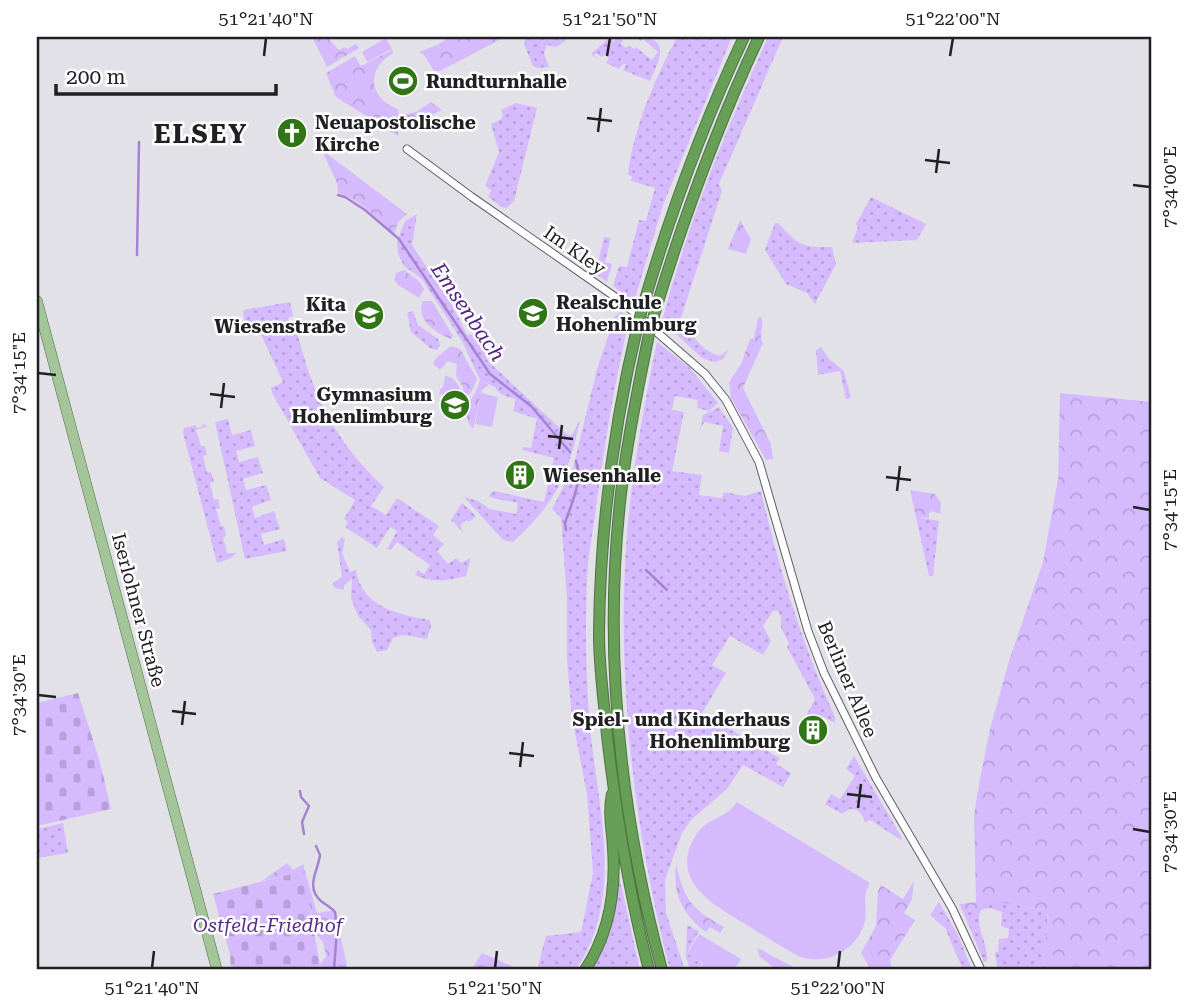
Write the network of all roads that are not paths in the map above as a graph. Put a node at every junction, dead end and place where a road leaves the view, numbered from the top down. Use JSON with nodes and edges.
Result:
{"nodes":[{"id":1,"x":744,"y":37,"type":"edge"},
{"id":2,"x":759,"y":37,"type":"edge"},
{"id":3,"x":407,"y":149,"type":"dead end"},
{"id":4,"x":37,"y":301,"type":"edge"},
{"id":5,"x":717,"y":387,"type":"joint"},
{"id":6,"x":613,"y":788,"type":"junction"},
{"id":7,"x":217,"y":970,"type":"edge"},
{"id":8,"x":585,"y":970,"type":"edge"},
{"id":9,"x":649,"y":970,"type":"edge"},
{"id":10,"x":662,"y":970,"type":"edge"},
{"id":11,"x":981,"y":970,"type":"edge"}],
"edges":[{"from":1,"to":6,"type":"highway","bridge":true},
{"from":2,"to":10,"type":"highway","bridge":true},
{"from":3,"to":5,"type":"street","name":"Im Kley"},
{"from":4,"to":7,"type":"main road","name":"Iserlohner Straße"},
{"from":5,"to":11,"type":"street","name":"Berliner Allee"},
{"from":6,"to":8,"type":"highway"},
{"from":6,"to":9,"type":"highway"}]}
